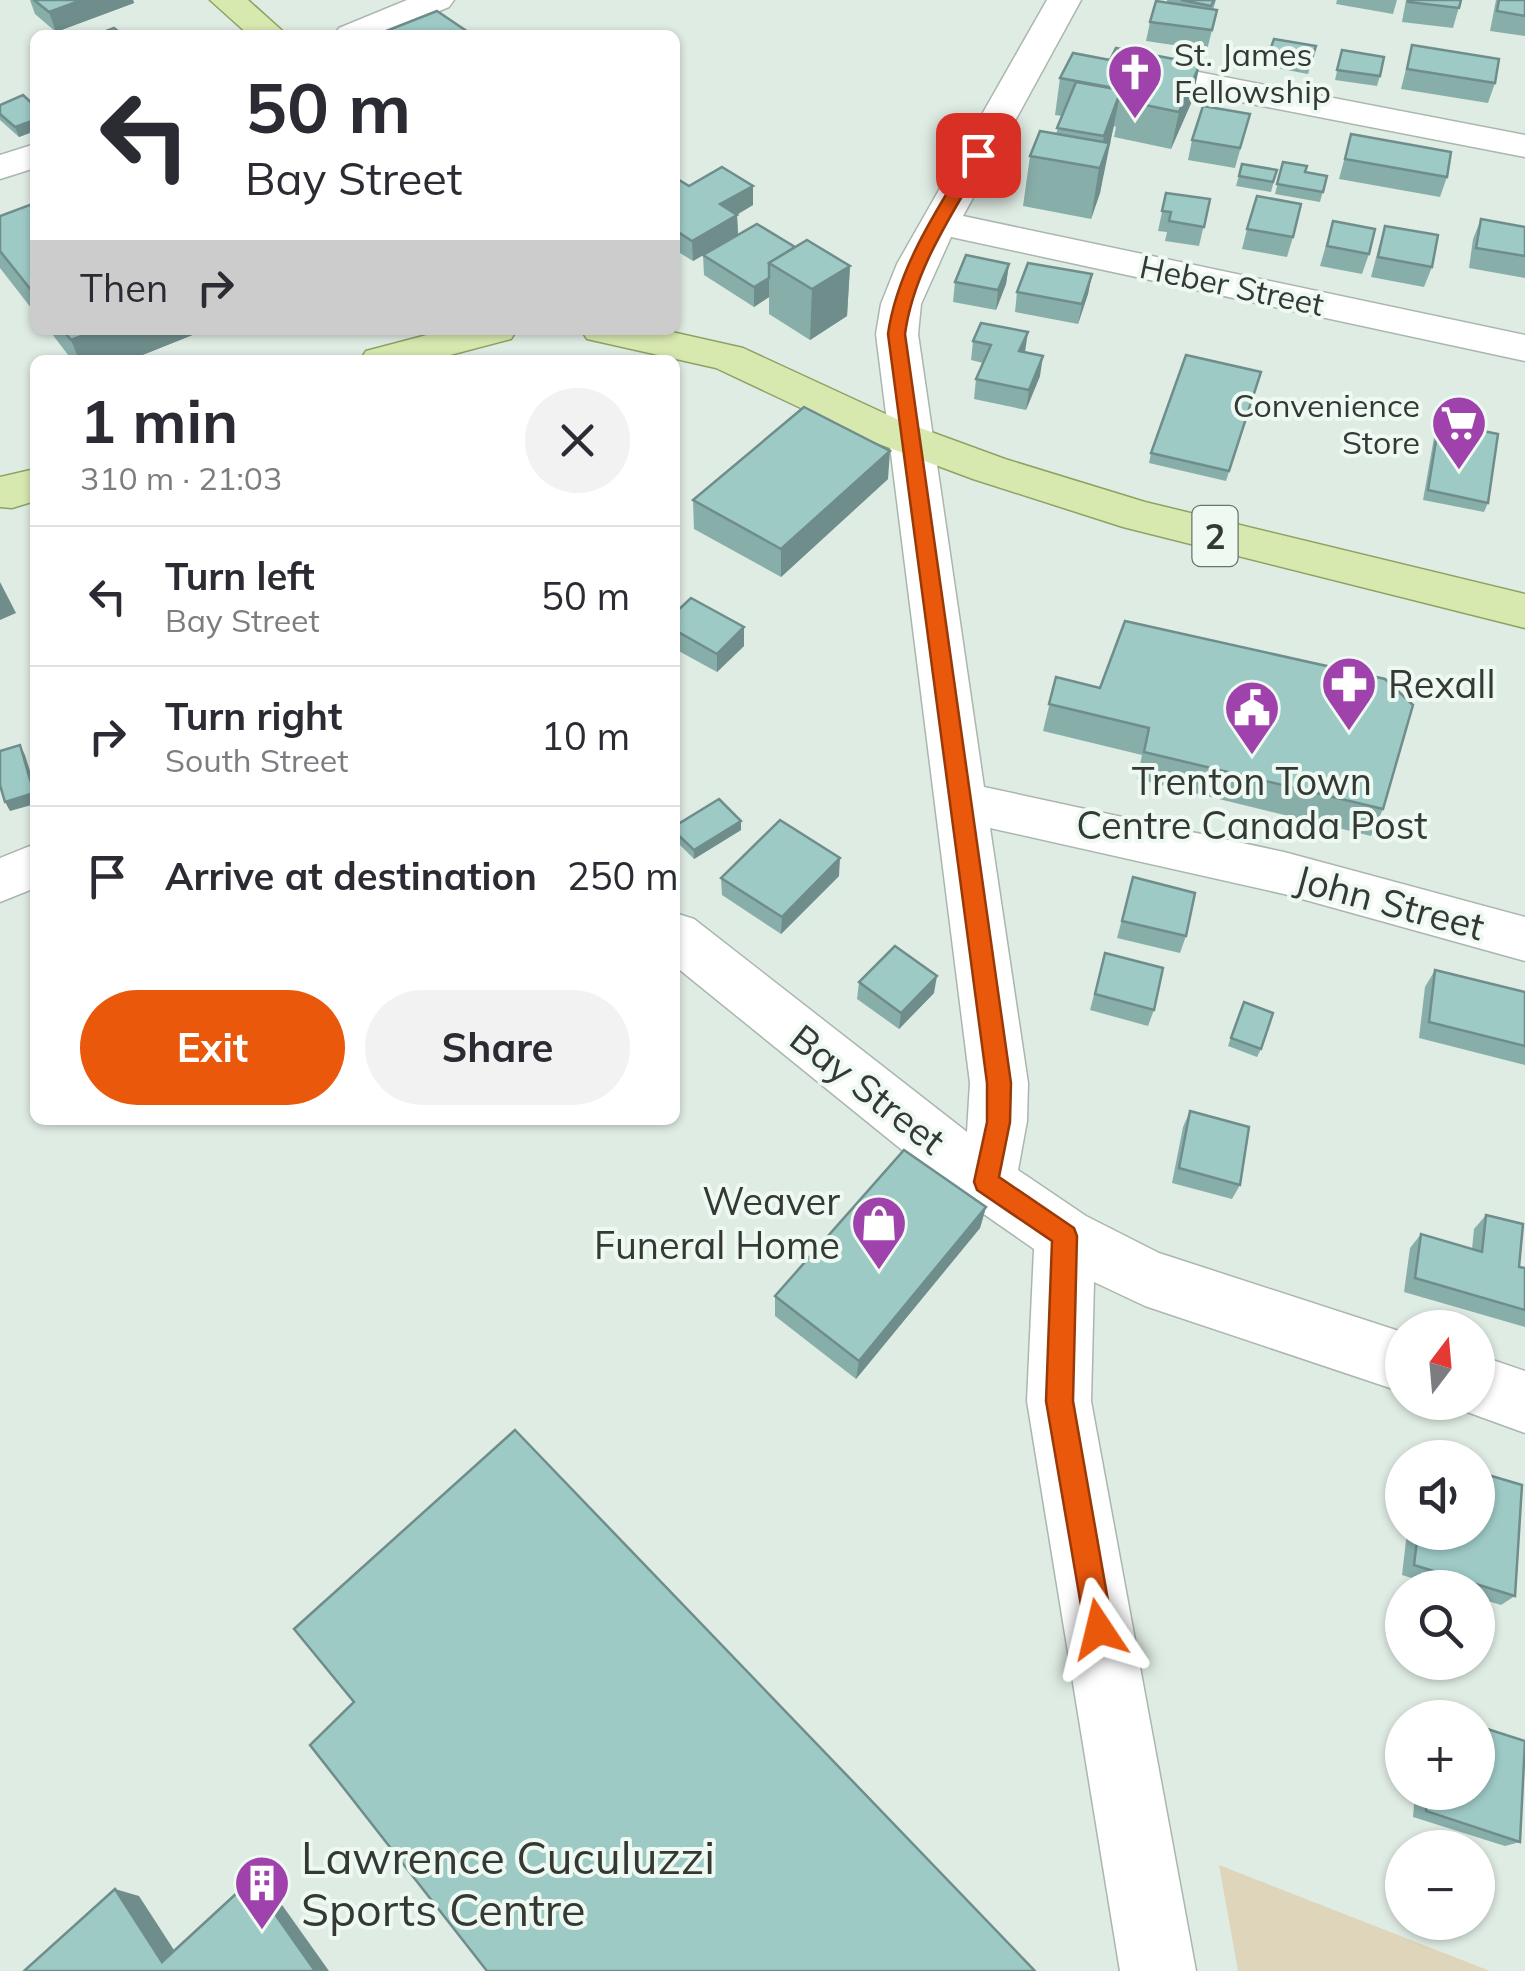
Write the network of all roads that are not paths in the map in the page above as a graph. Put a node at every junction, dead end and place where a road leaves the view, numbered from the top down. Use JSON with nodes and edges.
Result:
{"nodes":[{"id":1,"x":226,"y":0,"type":"edge"},
{"id":2,"x":437,"y":0,"type":"edge"},
{"id":3,"x":1064,"y":0,"type":"edge"},
{"id":4,"x":264,"y":30,"type":"edge"},
{"id":5,"x":363,"y":30,"type":"edge"},
{"id":6,"x":1037,"y":52,"type":"junction"},
{"id":7,"x":1525,"y":146,"type":"edge"},
{"id":8,"x":30,"y":157,"type":"edge"},
{"id":9,"x":0,"y":168,"type":"edge"},
{"id":10,"x":938,"y":224,"type":"junction"},
{"id":11,"x":462,"y":335,"type":"edge"},
{"id":12,"x":626,"y":335,"type":"edge"},
{"id":13,"x":1525,"y":348,"type":"edge"},
{"id":14,"x":398,"y":355,"type":"edge"},
{"id":15,"x":911,"y":440,"type":"junction"},
{"id":16,"x":1525,"y":611,"type":"edge"},
{"id":17,"x":961,"y":802,"type":"junction"},
{"id":18,"x":30,"y":868,"type":"edge"},
{"id":19,"x":0,"y":881,"type":"edge"},
{"id":20,"x":680,"y":939,"type":"edge"},
{"id":21,"x":1525,"y":939,"type":"edge"},
{"id":22,"x":986,"y":1182,"type":"junction"},
{"id":23,"x":1065,"y":1236,"type":"junction"},
{"id":24,"x":1385,"y":1356,"type":"edge"},
{"id":25,"x":1495,"y":1392,"type":"edge"},
{"id":26,"x":1525,"y":1402,"type":"edge"},
{"id":27,"x":1158,"y":1971,"type":"edge"}],
"edges":[{"from":1,"to":4,"type":"main road"},
{"from":2,"to":5,"type":"street"},
{"from":3,"to":6,"type":"street"},
{"from":6,"to":7,"type":"street"},
{"from":6,"to":10,"type":"street"},
{"from":8,"to":9,"type":"street"},
{"from":10,"to":13,"type":"street","name":"Heber Street"},
{"from":10,"to":15,"type":"street"},
{"from":11,"to":14,"type":"main road"},
{"from":12,"to":15,"type":"main road","number":"2"},
{"from":15,"to":16,"type":"main road","number":"2"},
{"from":15,"to":17,"type":"street"},
{"from":17,"to":21,"type":"street","name":"John Street"},
{"from":17,"to":22,"type":"street"},
{"from":18,"to":19,"type":"street"},
{"from":20,"to":22,"type":"street","name":"Bay Street"},
{"from":22,"to":23,"type":"street","name":"Bay Street"},
{"from":23,"to":24,"type":"street","name":"Bay Street"},
{"from":23,"to":27,"type":"street"},
{"from":25,"to":26,"type":"street"}]}
